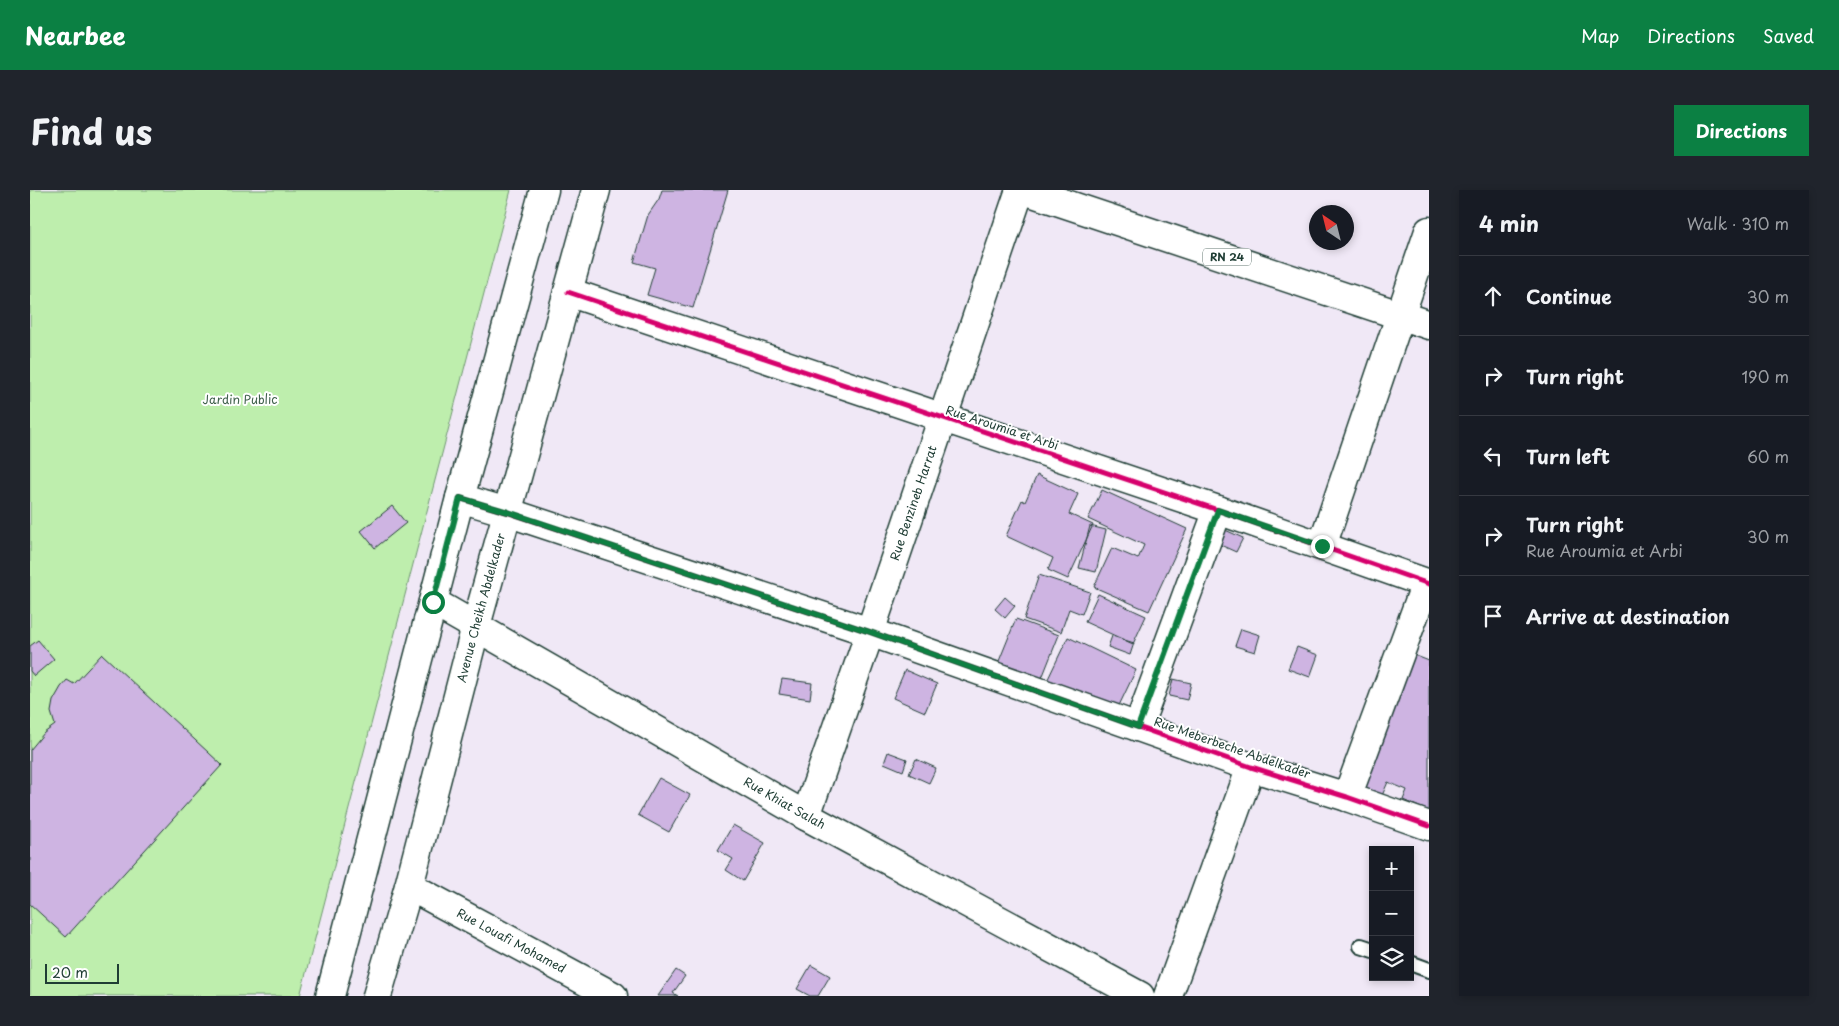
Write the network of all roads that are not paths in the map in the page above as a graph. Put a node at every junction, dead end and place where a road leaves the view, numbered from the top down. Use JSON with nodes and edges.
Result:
{"nodes":[{"id":1,"x":544,"y":190,"type":"edge"},
{"id":2,"x":596,"y":190,"type":"edge"},
{"id":3,"x":1020,"y":190,"type":"edge"},
{"id":4,"x":1024,"y":190,"type":"edge"},
{"id":5,"x":1429,"y":231,"type":"edge"},
{"id":6,"x":568,"y":292,"type":"junction"},
{"id":7,"x":1400,"y":314,"type":"junction"},
{"id":8,"x":1429,"y":325,"type":"edge"},
{"id":9,"x":942,"y":418,"type":"junction"},
{"id":10,"x":460,"y":498,"type":"junction"},
{"id":11,"x":1218,"y":510,"type":"junction"},
{"id":12,"x":508,"y":512,"type":"junction"},
{"id":13,"x":1322,"y":546,"type":"junction"},
{"id":14,"x":1428,"y":584,"type":"edge"},
{"id":15,"x":433,"y":602,"type":"junction"},
{"id":16,"x":476,"y":626,"type":"junction"},
{"id":17,"x":870,"y":632,"type":"junction"},
{"id":18,"x":1138,"y":727,"type":"junction"},
{"id":19,"x":1251,"y":767,"type":"junction"},
{"id":20,"x":1347,"y":797,"type":"junction"},
{"id":21,"x":806,"y":816,"type":"junction"},
{"id":22,"x":1429,"y":826,"type":"edge"},
{"id":23,"x":409,"y":886,"type":"junction"},
{"id":24,"x":1414,"y":964,"type":"edge"},
{"id":25,"x":1429,"y":970,"type":"edge"},
{"id":26,"x":1128,"y":993,"type":"edge"},
{"id":27,"x":330,"y":996,"type":"edge"},
{"id":28,"x":377,"y":996,"type":"edge"},
{"id":29,"x":613,"y":996,"type":"edge"},
{"id":30,"x":1168,"y":996,"type":"edge"}],
"edges":[{"from":1,"to":10,"type":"street"},
{"from":2,"to":6,"type":"street","name":"Avenue Cheikh Abdelkader"},
{"from":3,"to":9,"type":"street","name":"Rue Benzineb Harrat"},
{"from":4,"to":7,"type":"street","number":"RN 24"},
{"from":5,"to":7,"type":"street"},
{"from":6,"to":9,"type":"street","name":"Rue Aroumia et Arbi"},
{"from":6,"to":12,"type":"street","name":"Avenue Cheikh Abdelkader"},
{"from":7,"to":8,"type":"street","number":"RN 24"},
{"from":7,"to":13,"type":"street"},
{"from":9,"to":11,"type":"street","name":"Rue Aroumia et Arbi"},
{"from":9,"to":17,"type":"street","name":"Rue Benzineb Harrat"},
{"from":10,"to":12,"type":"street","name":"Rue Meberbeche Abdelkader"},
{"from":10,"to":15,"type":"street"},
{"from":11,"to":13,"type":"street","name":"Rue Aroumia et Arbi"},
{"from":11,"to":18,"type":"street"},
{"from":12,"to":16,"type":"street","name":"Avenue Cheikh Abdelkader"},
{"from":12,"to":17,"type":"street","name":"Rue Meberbeche Abdelkader"},
{"from":13,"to":14,"type":"street","name":"Rue Aroumia et Arbi"},
{"from":14,"to":20,"type":"street"},
{"from":15,"to":16,"type":"street","name":"Rue Khiat Salah"},
{"from":15,"to":27,"type":"street"},
{"from":16,"to":21,"type":"street","name":"Rue Khiat Salah"},
{"from":16,"to":23,"type":"street","name":"Avenue Cheikh Abdelkader"},
{"from":17,"to":18,"type":"street","name":"Rue Meberbeche Abdelkader"},
{"from":17,"to":21,"type":"street","name":"Rue Benzineb Harrat"},
{"from":18,"to":19,"type":"street","name":"Rue Meberbeche Abdelkader"},
{"from":19,"to":20,"type":"street","name":"Rue Meberbeche Abdelkader"},
{"from":19,"to":30,"type":"street"},
{"from":20,"to":22,"type":"street","name":"Rue Meberbeche Abdelkader"},
{"from":21,"to":26,"type":"street","name":"Rue Khiat Salah"},
{"from":23,"to":28,"type":"street","name":"Avenue Cheikh Abdelkader"},
{"from":23,"to":29,"type":"street","name":"Rue Louafi Mohamed"},
{"from":24,"to":25,"type":"lane"}]}
